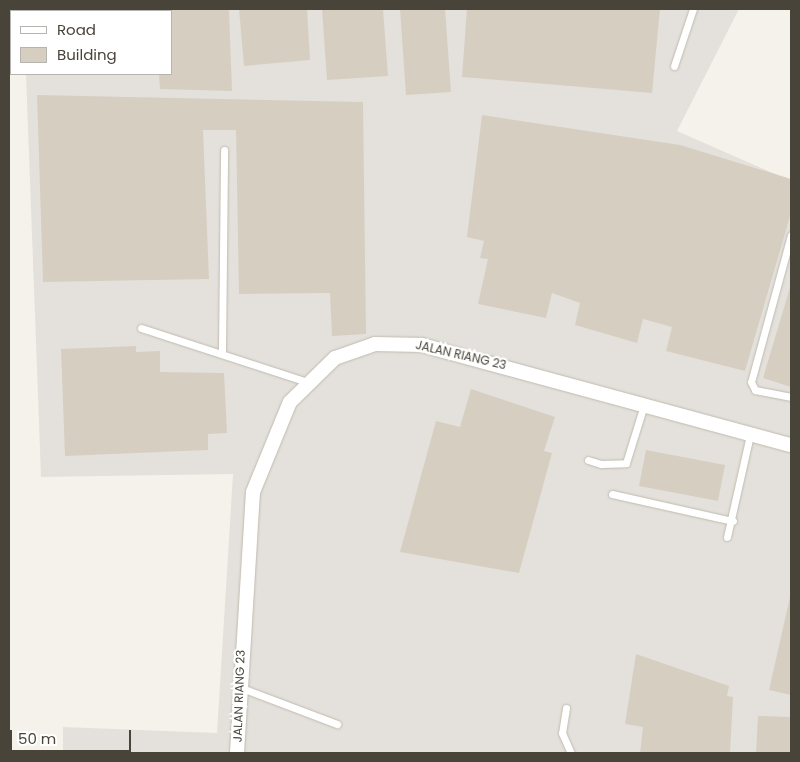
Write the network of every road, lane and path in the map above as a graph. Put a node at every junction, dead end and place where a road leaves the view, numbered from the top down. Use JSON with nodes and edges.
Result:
{"nodes":[{"id":1,"x":693,"y":9,"type":"edge"},
{"id":2,"x":674,"y":66,"type":"dead end"},
{"id":3,"x":224,"y":150,"type":"dead end"},
{"id":4,"x":791,"y":234,"type":"edge"},
{"id":5,"x":141,"y":328,"type":"dead end"},
{"id":6,"x":222,"y":351,"type":"junction"},
{"id":7,"x":307,"y":382,"type":"junction"},
{"id":8,"x":791,"y":397,"type":"edge"},
{"id":9,"x":645,"y":404,"type":"junction"},
{"id":10,"x":750,"y":435,"type":"junction"},
{"id":11,"x":791,"y":445,"type":"edge"},
{"id":12,"x":588,"y":460,"type":"dead end"},
{"id":13,"x":612,"y":494,"type":"dead end"},
{"id":14,"x":732,"y":521,"type":"junction"},
{"id":15,"x":727,"y":537,"type":"dead end"},
{"id":16,"x":239,"y":686,"type":"junction"},
{"id":17,"x":566,"y":708,"type":"dead end"},
{"id":18,"x":337,"y":724,"type":"dead end"},
{"id":19,"x":237,"y":753,"type":"edge"},
{"id":20,"x":571,"y":753,"type":"edge"}],
"edges":[{"from":1,"to":2,"type":"lane"},
{"from":3,"to":6,"type":"lane"},
{"from":4,"to":8,"type":"lane"},
{"from":5,"to":6,"type":"lane"},
{"from":6,"to":7,"type":"lane"},
{"from":7,"to":9,"type":"street","name":"JALAN RIANG 23"},
{"from":7,"to":16,"type":"street","name":"JALAN RIANG 23"},
{"from":9,"to":10,"type":"street","name":"JALAN RIANG 23"},
{"from":9,"to":12,"type":"lane"},
{"from":10,"to":11,"type":"street","name":"JALAN RIANG 23"},
{"from":10,"to":14,"type":"lane"},
{"from":13,"to":14,"type":"lane"},
{"from":14,"to":15,"type":"lane"},
{"from":16,"to":18,"type":"lane"},
{"from":16,"to":19,"type":"street","name":"JALAN RIANG 23"},
{"from":17,"to":20,"type":"lane"}]}
